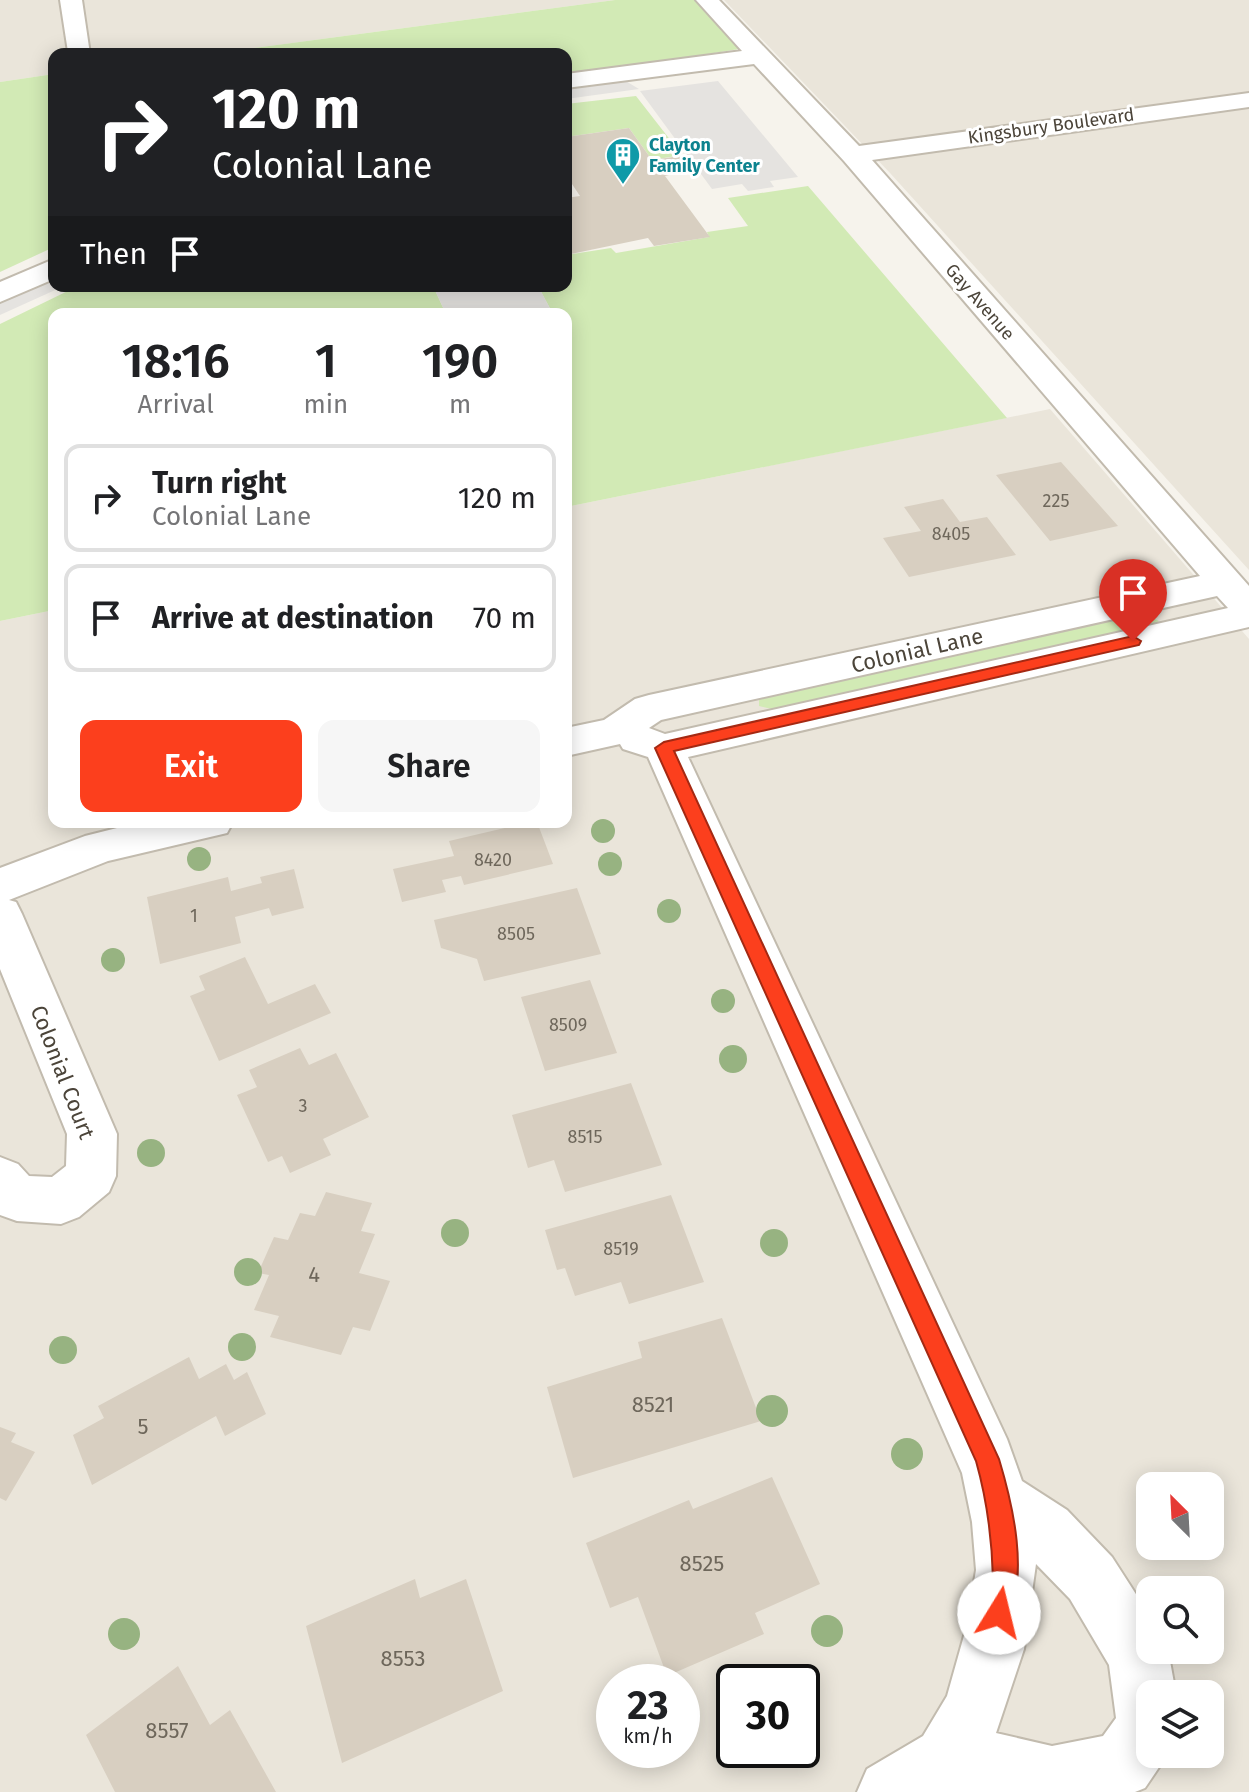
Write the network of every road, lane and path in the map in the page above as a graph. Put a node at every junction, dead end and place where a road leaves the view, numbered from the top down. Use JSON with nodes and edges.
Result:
{"nodes":[{"id":1,"x":71,"y":0,"type":"edge"},
{"id":2,"x":707,"y":0,"type":"edge"},
{"id":3,"x":79,"y":48,"type":"edge"},
{"id":4,"x":761,"y":56,"type":"junction"},
{"id":5,"x":572,"y":80,"type":"edge"},
{"id":6,"x":1249,"y":100,"type":"edge"},
{"id":7,"x":853,"y":155,"type":"junction"},
{"id":8,"x":48,"y":271,"type":"edge"},
{"id":9,"x":0,"y":293,"type":"edge"},
{"id":10,"x":1237,"y":595,"type":"edge"},
{"id":11,"x":1249,"y":615,"type":"edge"},
{"id":12,"x":750,"y":688,"type":"junction"},
{"id":13,"x":775,"y":722,"type":"junction"},
{"id":14,"x":640,"y":740,"type":"junction"},
{"id":15,"x":572,"y":742,"type":"edge"},
{"id":16,"x":185,"y":828,"type":"edge"},
{"id":17,"x":0,"y":886,"type":"edge"},
{"id":18,"x":0,"y":914,"type":"edge"},
{"id":19,"x":0,"y":1180,"type":"edge"},
{"id":20,"x":999,"y":1500,"type":"junction"},
{"id":21,"x":951,"y":1755,"type":"junction"},
{"id":22,"x":890,"y":1792,"type":"edge"}],
"edges":[{"from":1,"to":3,"type":"street"},
{"from":2,"to":4,"type":"street","name":"Gay Avenue"},
{"from":4,"to":5,"type":"street"},
{"from":4,"to":7,"type":"street","name":"Gay Avenue"},
{"from":6,"to":7,"type":"street","name":"Kingsbury Boulevard"},
{"from":7,"to":10,"type":"street","name":"Gay Avenue"},
{"from":8,"to":9,"type":"street"},
{"from":10,"to":12,"type":"street","name":"Colonial Lane"},
{"from":11,"to":13,"type":"street","name":"Colonial Lane"},
{"from":12,"to":13,"type":"street"},
{"from":12,"to":14,"type":"street","name":"Colonial Lane"},
{"from":13,"to":14,"type":"street","name":"Colonial Lane"},
{"from":14,"to":15,"type":"street","name":"Colonial Lane"},
{"from":14,"to":20,"type":"street"},
{"from":16,"to":17,"type":"street"},
{"from":18,"to":19,"type":"street","name":"Colonial Court"},
{"from":20,"to":21,"type":"street"},
{"from":20,"to":21,"type":"street"},
{"from":21,"to":22,"type":"street"}]}
